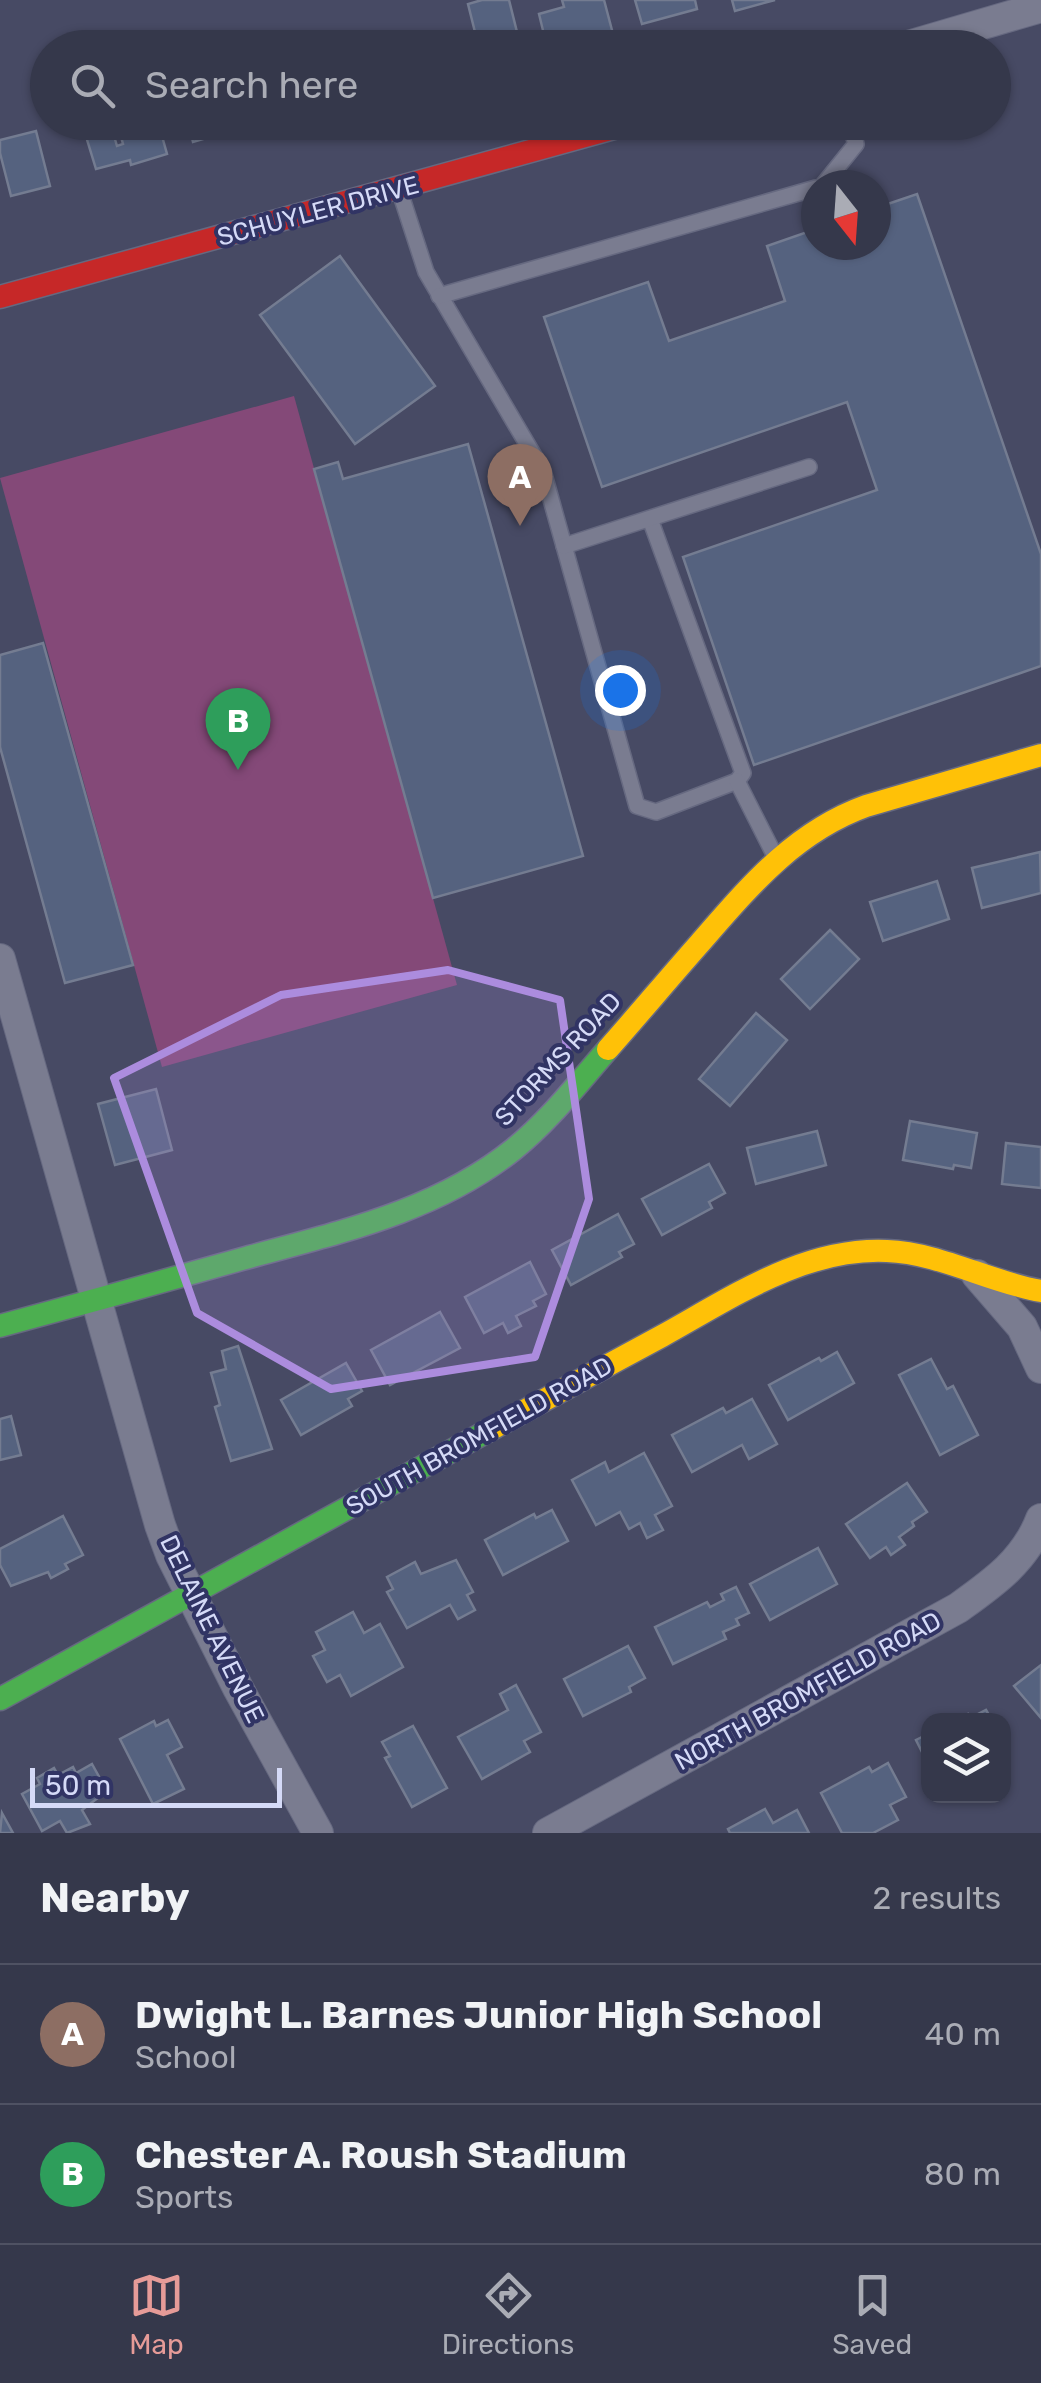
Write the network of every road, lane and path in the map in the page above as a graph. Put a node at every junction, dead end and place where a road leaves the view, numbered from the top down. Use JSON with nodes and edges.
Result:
{"nodes":[{"id":1,"x":1041,"y":7,"type":"edge"},
{"id":2,"x":962,"y":30,"type":"edge"},
{"id":3,"x":572,"y":140,"type":"edge"},
{"id":4,"x":855,"y":140,"type":"edge"},
{"id":5,"x":835,"y":170,"type":"edge"},
{"id":6,"x":400,"y":188,"type":"junction"},
{"id":7,"x":801,"y":192,"type":"edge"},
{"id":8,"x":440,"y":296,"type":"junction"},
{"id":9,"x":0,"y":297,"type":"edge"},
{"id":10,"x":809,"y":467,"type":"dead end"},
{"id":11,"x":650,"y":519,"type":"junction"},
{"id":12,"x":564,"y":546,"type":"junction"},
{"id":13,"x":1041,"y":755,"type":"edge"},
{"id":14,"x":737,"y":782,"type":"junction"},
{"id":15,"x":777,"y":859,"type":"junction"},
{"id":16,"x":0,"y":960,"type":"edge"},
{"id":17,"x":977,"y":1275,"type":"junction"},
{"id":18,"x":1041,"y":1291,"type":"edge"},
{"id":19,"x":96,"y":1301,"type":"junction"},
{"id":20,"x":0,"y":1326,"type":"edge"},
{"id":21,"x":1041,"y":1368,"type":"edge"},
{"id":22,"x":1041,"y":1519,"type":"edge"},
{"id":23,"x":192,"y":1594,"type":"junction"},
{"id":24,"x":0,"y":1699,"type":"edge"},
{"id":25,"x":318,"y":1833,"type":"edge"},
{"id":26,"x":548,"y":1833,"type":"edge"}],
"edges":[{"from":1,"to":2,"type":"street"},
{"from":3,"to":6,"type":"street","name":"SCHUYLER DRIVE"},
{"from":4,"to":5,"type":"lane"},
{"from":6,"to":8,"type":"lane"},
{"from":6,"to":9,"type":"street","name":"SCHUYLER DRIVE"},
{"from":7,"to":8,"type":"lane"},
{"from":8,"to":12,"type":"lane"},
{"from":10,"to":11,"type":"lane"},
{"from":11,"to":12,"type":"lane"},
{"from":11,"to":14,"type":"lane"},
{"from":12,"to":14,"type":"lane"},
{"from":13,"to":15,"type":"street","name":"STORMS ROAD"},
{"from":14,"to":15,"type":"lane"},
{"from":15,"to":19,"type":"street","name":"STORMS ROAD"},
{"from":16,"to":19,"type":"street","name":"DELAINE AVENUE"},
{"from":17,"to":18,"type":"street","name":"SOUTH BROMFIELD ROAD"},
{"from":17,"to":21,"type":"street","name":"SOUTH BROMFIELD ROAD"},
{"from":17,"to":23,"type":"street","name":"SOUTH BROMFIELD ROAD"},
{"from":19,"to":20,"type":"street","name":"STORMS ROAD"},
{"from":19,"to":23,"type":"street","name":"DELAINE AVENUE"},
{"from":22,"to":26,"type":"street","name":"NORTH BROMFIELD ROAD"},
{"from":23,"to":24,"type":"street","name":"SOUTH BROMFIELD ROAD"},
{"from":23,"to":25,"type":"street","name":"DELAINE AVENUE"}]}
